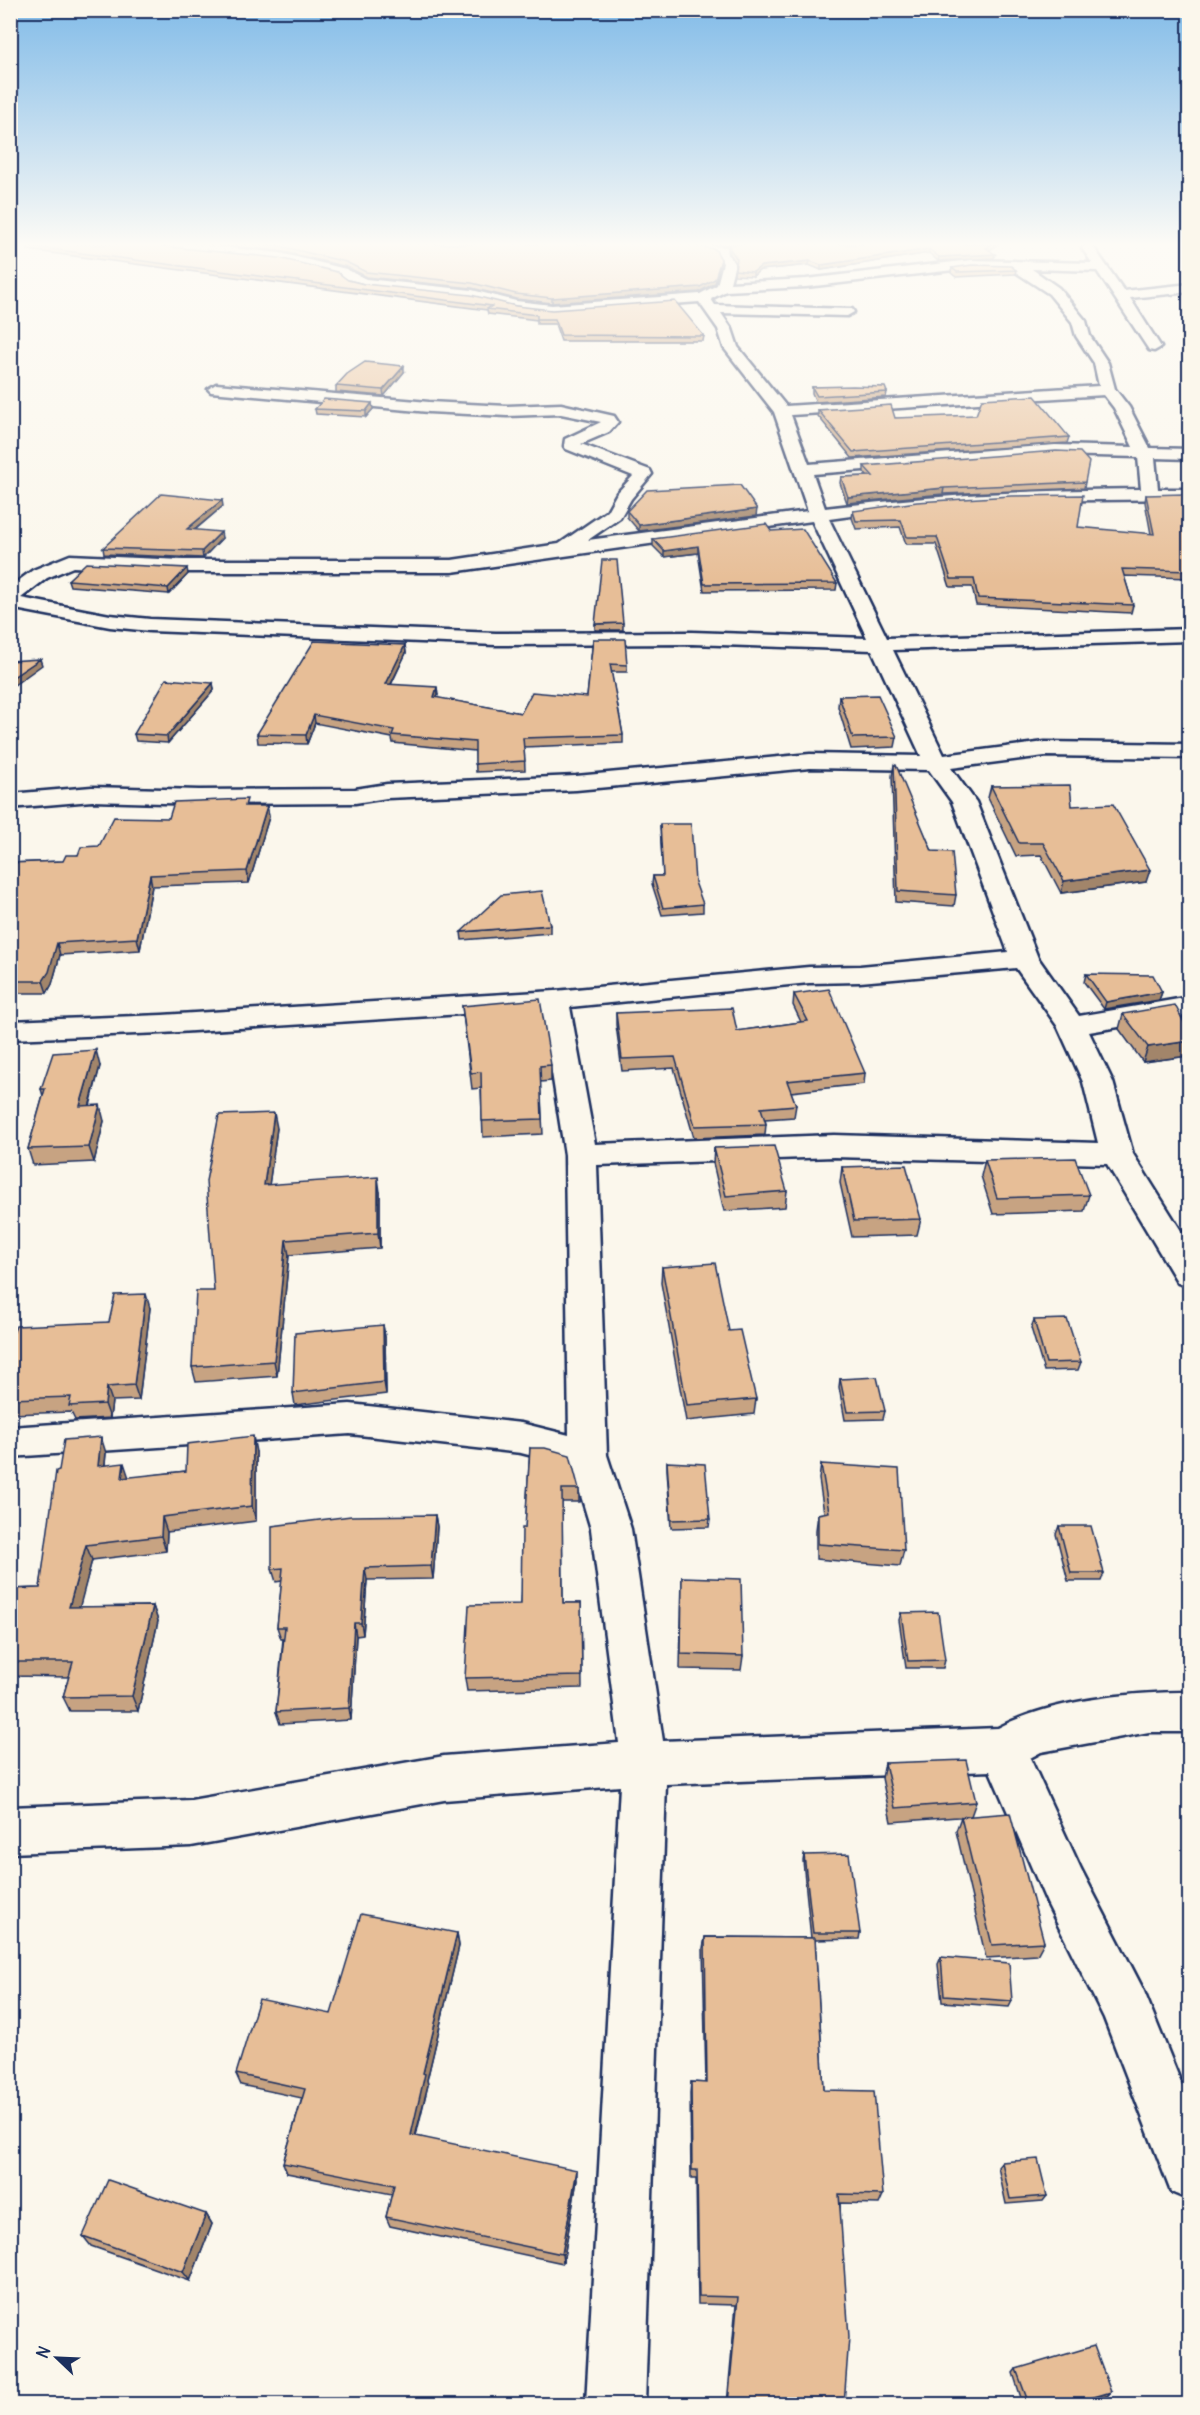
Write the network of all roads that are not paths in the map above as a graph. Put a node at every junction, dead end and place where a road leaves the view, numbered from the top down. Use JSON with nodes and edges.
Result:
{"nodes":[{"id":1,"x":738,"y":357,"type":"edge"},
{"id":2,"x":1097,"y":357,"type":"edge"},
{"id":3,"x":216,"y":389,"type":"dead end"},
{"id":4,"x":1108,"y":390,"type":"junction"},
{"id":5,"x":782,"y":411,"type":"junction"},
{"id":6,"x":1144,"y":453,"type":"junction"},
{"id":7,"x":1190,"y":454,"type":"edge"},
{"id":8,"x":803,"y":470,"type":"junction"},
{"id":9,"x":1150,"y":493,"type":"junction"},
{"id":10,"x":1190,"y":494,"type":"edge"},
{"id":11,"x":819,"y":514,"type":"junction"},
{"id":12,"x":558,"y":550,"type":"junction"},
{"id":13,"x":10,"y":597,"type":"edge"},
{"id":14,"x":10,"y":602,"type":"edge"},
{"id":15,"x":1190,"y":635,"type":"edge"},
{"id":16,"x":881,"y":644,"type":"junction"},
{"id":17,"x":1190,"y":750,"type":"edge"},
{"id":18,"x":936,"y":764,"type":"junction"},
{"id":19,"x":10,"y":801,"type":"edge"},
{"id":20,"x":1024,"y":958,"type":"junction"},
{"id":21,"x":555,"y":1000,"type":"junction"},
{"id":22,"x":1190,"y":1006,"type":"edge"},
{"id":23,"x":1072,"y":1026,"type":"junction"},
{"id":24,"x":10,"y":1030,"type":"edge"},
{"id":25,"x":1117,"y":1154,"type":"junction"},
{"id":26,"x":580,"y":1155,"type":"junction"},
{"id":27,"x":1190,"y":1274,"type":"edge"},
{"id":28,"x":10,"y":1442,"type":"edge"},
{"id":29,"x":588,"y":1455,"type":"junction"},
{"id":30,"x":1190,"y":1712,"type":"edge"},
{"id":31,"x":1003,"y":1749,"type":"junction"},
{"id":32,"x":644,"y":1763,"type":"junction"},
{"id":33,"x":10,"y":1830,"type":"edge"},
{"id":34,"x":1190,"y":2173,"type":"edge"},
{"id":35,"x":616,"y":2404,"type":"edge"}],
"edges":[{"from":1,"to":5,"type":"street"},
{"from":2,"to":4,"type":"street"},
{"from":3,"to":12,"type":"street"},
{"from":4,"to":5,"type":"street"},
{"from":4,"to":6,"type":"street"},
{"from":5,"to":8,"type":"street"},
{"from":6,"to":7,"type":"street"},
{"from":6,"to":8,"type":"street"},
{"from":6,"to":9,"type":"street"},
{"from":8,"to":11,"type":"street"},
{"from":9,"to":10,"type":"street"},
{"from":9,"to":11,"type":"street"},
{"from":11,"to":12,"type":"street"},
{"from":11,"to":16,"type":"street"},
{"from":12,"to":13,"type":"street"},
{"from":14,"to":16,"type":"street"},
{"from":15,"to":16,"type":"street"},
{"from":16,"to":18,"type":"street"},
{"from":17,"to":18,"type":"street"},
{"from":18,"to":19,"type":"street"},
{"from":18,"to":20,"type":"street"},
{"from":20,"to":21,"type":"street"},
{"from":20,"to":23,"type":"street"},
{"from":21,"to":24,"type":"street"},
{"from":21,"to":26,"type":"street"},
{"from":22,"to":23,"type":"street"},
{"from":23,"to":25,"type":"street"},
{"from":25,"to":26,"type":"street"},
{"from":25,"to":27,"type":"street"},
{"from":26,"to":29,"type":"street"},
{"from":28,"to":29,"type":"street"},
{"from":29,"to":32,"type":"street"},
{"from":30,"to":31,"type":"street"},
{"from":31,"to":32,"type":"street"},
{"from":31,"to":34,"type":"street"},
{"from":32,"to":33,"type":"street"},
{"from":32,"to":35,"type":"street"}]}
